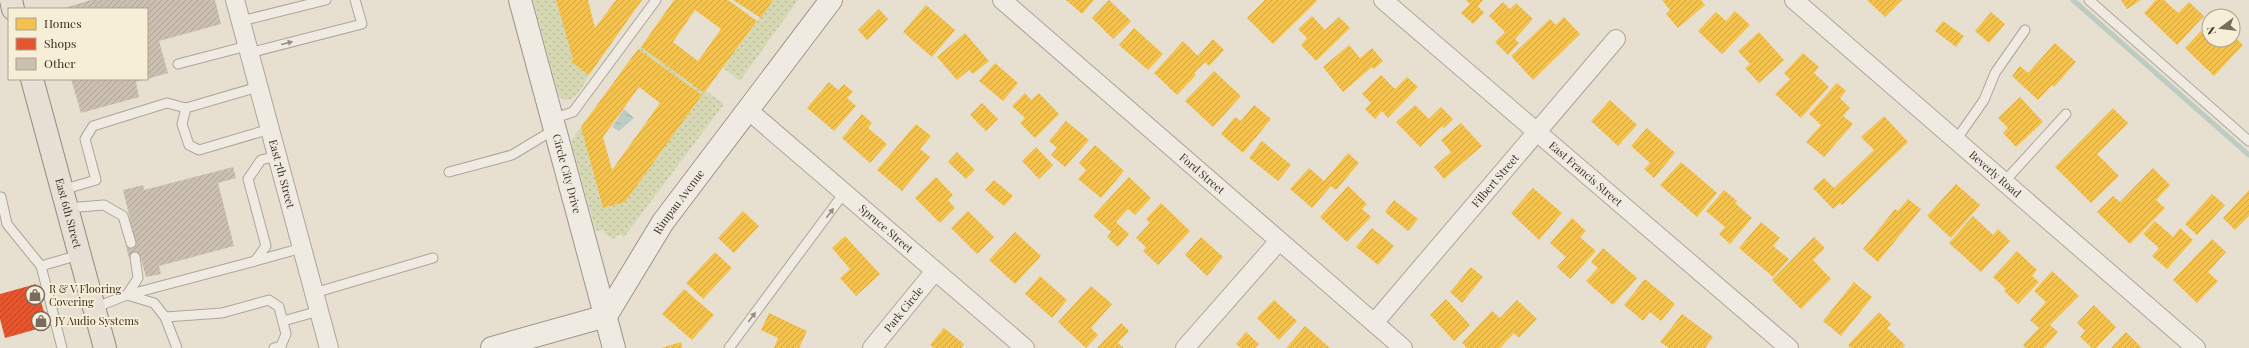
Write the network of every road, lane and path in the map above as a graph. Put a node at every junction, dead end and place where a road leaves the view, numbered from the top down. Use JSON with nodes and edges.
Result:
{"nodes":[{"id":1,"x":235,"y":0,"type":"edge"},
{"id":2,"x":326,"y":0,"type":"edge"},
{"id":3,"x":355,"y":0,"type":"edge"},
{"id":4,"x":520,"y":0,"type":"edge"},
{"id":5,"x":656,"y":0,"type":"edge"},
{"id":6,"x":831,"y":0,"type":"edge"},
{"id":7,"x":1002,"y":0,"type":"edge"},
{"id":8,"x":1383,"y":0,"type":"edge"},
{"id":9,"x":1794,"y":0,"type":"edge"},
{"id":10,"x":2090,"y":0,"type":"edge"},
{"id":11,"x":241,"y":21,"type":"junction"},
{"id":12,"x":2025,"y":30,"type":"dead end"},
{"id":13,"x":1616,"y":39,"type":"dead end"},
{"id":14,"x":248,"y":49,"type":"junction"},
{"id":15,"x":178,"y":64,"type":"dead end"},
{"id":16,"x":32,"y":80,"type":"edge"},
{"id":17,"x":258,"y":87,"type":"junction"},
{"id":18,"x":186,"y":108,"type":"junction"},
{"id":19,"x":748,"y":110,"type":"junction"},
{"id":20,"x":2066,"y":114,"type":"dead end"},
{"id":21,"x":554,"y":124,"type":"junction"},
{"id":22,"x":270,"y":129,"type":"junction"},
{"id":23,"x":1538,"y":133,"type":"junction"},
{"id":24,"x":1956,"y":140,"type":"junction"},
{"id":25,"x":2249,"y":141,"type":"edge"},
{"id":26,"x":277,"y":156,"type":"junction"},
{"id":27,"x":449,"y":172,"type":"dead end"},
{"id":28,"x":2004,"y":182,"type":"junction"},
{"id":29,"x":844,"y":193,"type":"junction"},
{"id":30,"x":1,"y":198,"type":"edge"},
{"id":31,"x":64,"y":199,"type":"junction"},
{"id":32,"x":1279,"y":241,"type":"junction"},
{"id":33,"x":131,"y":243,"type":"dead end"},
{"id":34,"x":302,"y":248,"type":"junction"},
{"id":35,"x":80,"y":255,"type":"junction"},
{"id":36,"x":135,"y":257,"type":"dead end"},
{"id":37,"x":433,"y":258,"type":"dead end"},
{"id":38,"x":255,"y":261,"type":"junction"},
{"id":39,"x":41,"y":266,"type":"junction"},
{"id":40,"x":935,"y":271,"type":"junction"},
{"id":41,"x":314,"y":293,"type":"junction"},
{"id":42,"x":127,"y":295,"type":"junction"},
{"id":43,"x":94,"y":308,"type":"junction"},
{"id":44,"x":319,"y":311,"type":"junction"},
{"id":45,"x":606,"y":316,"type":"junction"},
{"id":46,"x":165,"y":317,"type":"junction"},
{"id":47,"x":283,"y":321,"type":"junction"},
{"id":48,"x":1374,"y":323,"type":"junction"},
{"id":49,"x":62,"y":348,"type":"edge"},
{"id":50,"x":105,"y":348,"type":"edge"},
{"id":51,"x":178,"y":348,"type":"edge"},
{"id":52,"x":274,"y":348,"type":"edge"},
{"id":53,"x":329,"y":348,"type":"edge"},
{"id":54,"x":492,"y":348,"type":"edge"},
{"id":55,"x":614,"y":348,"type":"edge"},
{"id":56,"x":729,"y":348,"type":"edge"},
{"id":57,"x":872,"y":348,"type":"edge"},
{"id":58,"x":1025,"y":348,"type":"edge"},
{"id":59,"x":1185,"y":348,"type":"edge"},
{"id":60,"x":1402,"y":348,"type":"edge"},
{"id":61,"x":1789,"y":348,"type":"edge"},
{"id":62,"x":2196,"y":348,"type":"edge"}],
"edges":[{"from":1,"to":11,"type":"street","name":"East 7th Street"},
{"from":2,"to":11,"type":"lane"},
{"from":14,"to":3,"type":"lane","one_way":true},
{"from":4,"to":21,"type":"main road","name":"Circle City Drive"},
{"from":5,"to":21,"type":"lane"},
{"from":6,"to":19,"type":"main road","name":"Rimpau Avenue"},
{"from":7,"to":32,"type":"street","name":"Ford Street"},
{"from":8,"to":23,"type":"street","name":"East Francis Street"},
{"from":9,"to":24,"type":"street","name":"Beverly Road"},
{"from":10,"to":25,"type":"lane"},
{"from":11,"to":14,"type":"street","name":"East 7th Street"},
{"from":12,"to":24,"type":"lane"},
{"from":13,"to":23,"type":"street","name":"Filbert Street"},
{"from":14,"to":15,"type":"lane"},
{"from":14,"to":17,"type":"street","name":"East 7th Street"},
{"from":16,"to":31,"type":"main road","name":"East 6th Street"},
{"from":17,"to":18,"type":"lane"},
{"from":17,"to":22,"type":"street","name":"East 7th Street"},
{"from":18,"to":22,"type":"lane"},
{"from":18,"to":31,"type":"lane"},
{"from":19,"to":29,"type":"street","name":"Spruce Street"},
{"from":19,"to":45,"type":"main road","name":"Rimpau Avenue"},
{"from":20,"to":28,"type":"lane"},
{"from":21,"to":27,"type":"lane"},
{"from":21,"to":45,"type":"main road","name":"Circle City Drive"},
{"from":22,"to":26,"type":"street","name":"East 7th Street"},
{"from":23,"to":48,"type":"street","name":"Filbert Street"},
{"from":23,"to":61,"type":"street","name":"East Francis Street"},
{"from":24,"to":28,"type":"street","name":"Beverly Road"},
{"from":26,"to":34,"type":"street","name":"East 7th Street"},
{"from":26,"to":38,"type":"lane"},
{"from":28,"to":62,"type":"street","name":"Beverly Road"},
{"from":29,"to":40,"type":"street","name":"Spruce Street"},
{"from":56,"to":29,"type":"lane","one_way":true},
{"from":30,"to":39,"type":"lane"},
{"from":31,"to":33,"type":"lane"},
{"from":31,"to":35,"type":"main road","name":"East 6th Street"},
{"from":32,"to":48,"type":"street","name":"Ford Street"},
{"from":32,"to":59,"type":"street"},
{"from":34,"to":38,"type":"lane"},
{"from":34,"to":41,"type":"street","name":"East 7th Street"},
{"from":35,"to":39,"type":"lane"},
{"from":35,"to":43,"type":"main road","name":"East 6th Street"},
{"from":36,"to":42,"type":"lane"},
{"from":37,"to":41,"type":"lane"},
{"from":38,"to":42,"type":"lane"},
{"from":39,"to":49,"type":"lane"},
{"from":40,"to":57,"type":"street","name":"Park Circle"},
{"from":40,"to":58,"type":"street","name":"Spruce Street"},
{"from":41,"to":44,"type":"street","name":"East 7th Street"},
{"from":42,"to":43,"type":"lane"},
{"from":42,"to":46,"type":"lane"},
{"from":43,"to":50,"type":"main road","name":"East 6th Street"},
{"from":44,"to":47,"type":"lane"},
{"from":44,"to":53,"type":"street","name":"East 7th Street"},
{"from":45,"to":54,"type":"main road"},
{"from":45,"to":55,"type":"main road","name":"Circle City Drive"},
{"from":46,"to":47,"type":"lane"},
{"from":46,"to":51,"type":"lane"},
{"from":47,"to":52,"type":"lane"},
{"from":48,"to":60,"type":"street","name":"Ford Street"}]}
